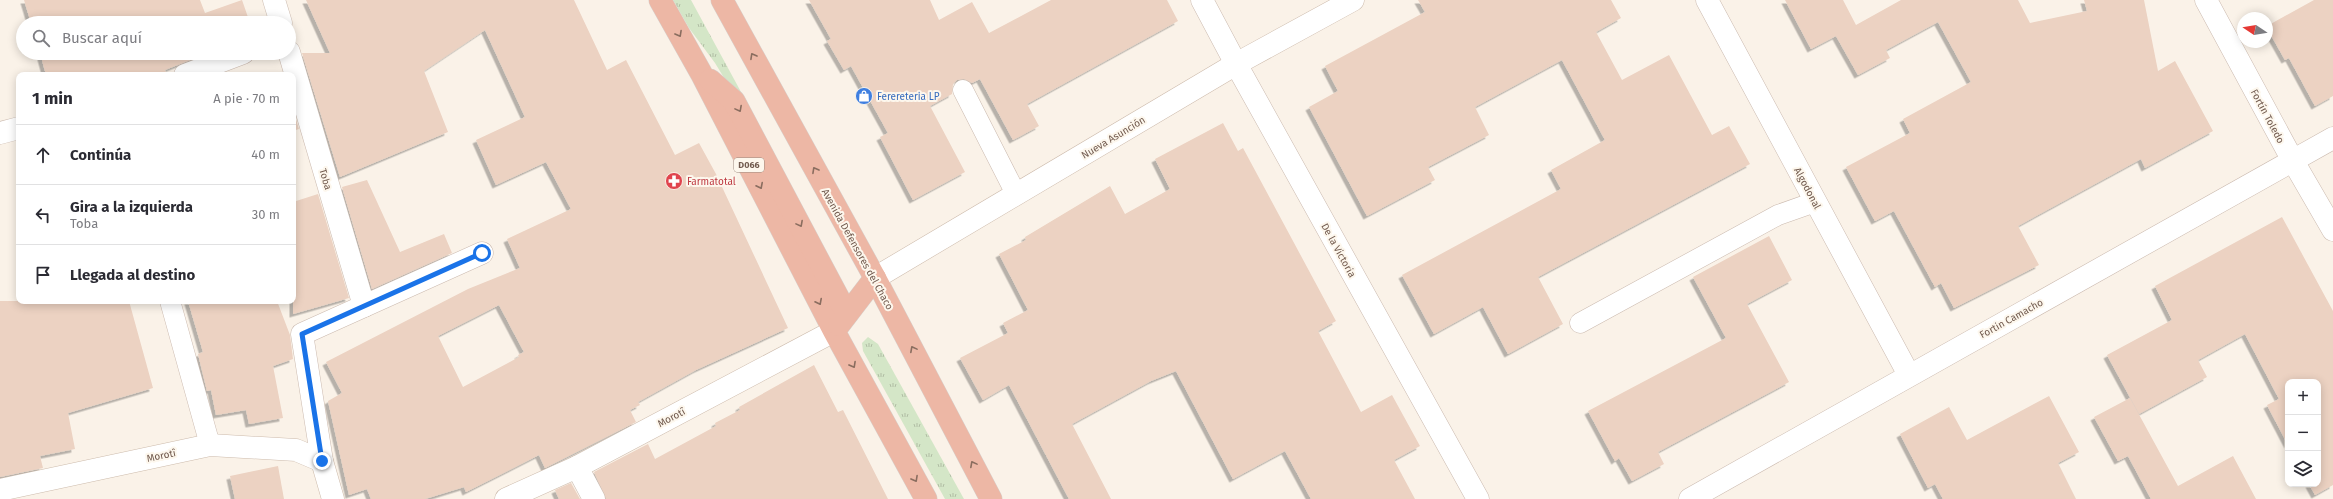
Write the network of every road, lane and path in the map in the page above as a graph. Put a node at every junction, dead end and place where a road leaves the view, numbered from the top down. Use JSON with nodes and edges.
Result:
{"nodes":[{"id":1,"x":274,"y":0,"type":"edge"},
{"id":2,"x":660,"y":0,"type":"edge"},
{"id":3,"x":722,"y":0,"type":"edge"},
{"id":4,"x":1202,"y":0,"type":"edge"},
{"id":5,"x":1353,"y":0,"type":"edge"},
{"id":6,"x":1706,"y":0,"type":"edge"},
{"id":7,"x":2206,"y":0,"type":"edge"},
{"id":8,"x":279,"y":16,"type":"edge"},
{"id":9,"x":225,"y":60,"type":"edge"},
{"id":10,"x":291,"y":60,"type":"edge"},
{"id":11,"x":1236,"y":64,"type":"junction"},
{"id":12,"x":193,"y":72,"type":"edge"},
{"id":13,"x":295,"y":72,"type":"edge"},
{"id":14,"x":296,"y":76,"type":"edge"},
{"id":15,"x":963,"y":90,"type":"dead end"},
{"id":16,"x":16,"y":129,"type":"edge"},
{"id":17,"x":0,"y":133,"type":"edge"},
{"id":18,"x":2333,"y":138,"type":"edge"},
{"id":19,"x":2293,"y":160,"type":"junction"},
{"id":20,"x":1016,"y":194,"type":"junction"},
{"id":21,"x":1815,"y":202,"type":"junction"},
{"id":22,"x":2333,"y":230,"type":"edge"},
{"id":23,"x":482,"y":253,"type":"dead end"},
{"id":24,"x":875,"y":278,"type":"junction"},
{"id":25,"x":171,"y":304,"type":"edge"},
{"id":26,"x":364,"y":306,"type":"junction"},
{"id":27,"x":841,"y":322,"type":"junction"},
{"id":28,"x":1580,"y":322,"type":"dead end"},
{"id":29,"x":1910,"y":375,"type":"junction"},
{"id":30,"x":210,"y":445,"type":"junction"},
{"id":31,"x":322,"y":461,"type":"junction"},
{"id":32,"x":577,"y":467,"type":"junction"},
{"id":33,"x":0,"y":490,"type":"edge"},
{"id":34,"x":333,"y":499,"type":"edge"},
{"id":35,"x":506,"y":499,"type":"edge"},
{"id":36,"x":594,"y":499,"type":"edge"},
{"id":37,"x":926,"y":499,"type":"edge"},
{"id":38,"x":991,"y":499,"type":"edge"},
{"id":39,"x":1478,"y":499,"type":"edge"},
{"id":40,"x":1690,"y":499,"type":"edge"}],
"edges":[{"from":1,"to":8,"type":"street"},
{"from":2,"to":27,"type":"highway","number":"D066","one_way":true},
{"from":24,"to":3,"type":"highway","name":"Avenida Defensores del Chaco","one_way":true},
{"from":4,"to":11,"type":"street","name":"De la Victoria"},
{"from":5,"to":11,"type":"street","name":"Nueva Asunción"},
{"from":6,"to":21,"type":"street","name":"Algodonal"},
{"from":7,"to":19,"type":"street","name":"Fortín Toledo"},
{"from":9,"to":12,"type":"street"},
{"from":10,"to":13,"type":"street","name":"Toba"},
{"from":11,"to":20,"type":"street","name":"Nueva Asunción"},
{"from":11,"to":39,"type":"street","name":"De la Victoria"},
{"from":14,"to":26,"type":"street","name":"Toba"},
{"from":15,"to":20,"type":"lane"},
{"from":16,"to":17,"type":"street"},
{"from":18,"to":19,"type":"street","name":"Fortin Camacho"},
{"from":19,"to":22,"type":"street","name":"Fortín Toledo"},
{"from":19,"to":29,"type":"street","name":"Fortin Camacho"},
{"from":20,"to":24,"type":"street","name":"Nueva Asunción"},
{"from":21,"to":28,"type":"lane"},
{"from":21,"to":29,"type":"street","name":"Algodonal"},
{"from":23,"to":26,"type":"street"},
{"from":24,"to":27,"type":"highway"},
{"from":38,"to":24,"type":"highway","name":"Avenida Defensores del Chaco","one_way":true},
{"from":25,"to":30,"type":"lane"},
{"from":26,"to":31,"type":"street"},
{"from":27,"to":32,"type":"street","name":"Morotî"},
{"from":27,"to":37,"type":"highway","number":"D066","one_way":true},
{"from":29,"to":40,"type":"street","name":"Fortin Camacho"},
{"from":30,"to":31,"type":"street","name":"Morotî"},
{"from":30,"to":33,"type":"street","name":"Morotî"},
{"from":31,"to":34,"type":"street"},
{"from":32,"to":35,"type":"street","name":"Morotî"},
{"from":32,"to":36,"type":"street"}]}
